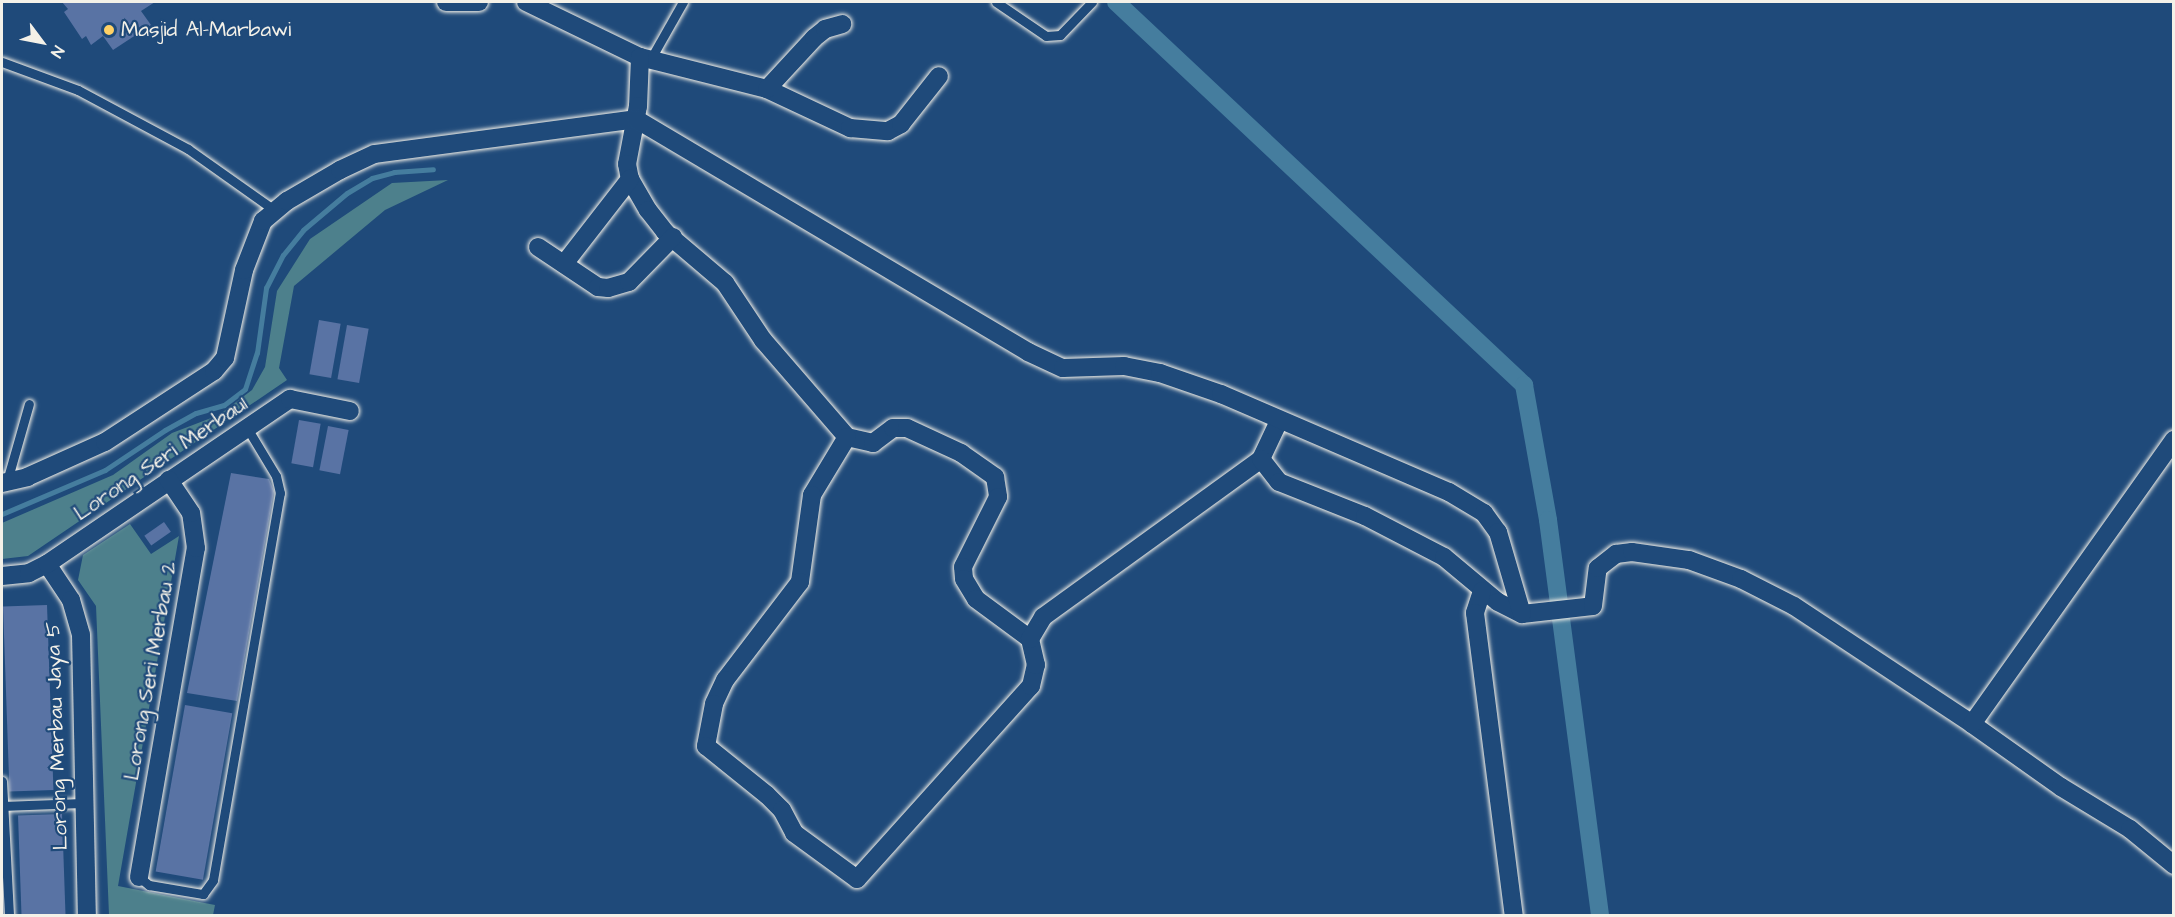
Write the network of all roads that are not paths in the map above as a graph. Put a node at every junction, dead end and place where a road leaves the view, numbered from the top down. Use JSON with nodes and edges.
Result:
{"nodes":[{"id":1,"x":446,"y":2,"type":"edge"},
{"id":2,"x":479,"y":2,"type":"edge"},
{"id":3,"x":526,"y":2,"type":"edge"},
{"id":4,"x":683,"y":2,"type":"edge"},
{"id":5,"x":996,"y":2,"type":"edge"},
{"id":6,"x":1092,"y":2,"type":"edge"},
{"id":7,"x":842,"y":24,"type":"dead end"},
{"id":8,"x":645,"y":58,"type":"junction"},
{"id":9,"x":2,"y":62,"type":"edge"},
{"id":10,"x":939,"y":76,"type":"dead end"},
{"id":11,"x":767,"y":89,"type":"junction"},
{"id":12,"x":636,"y":119,"type":"junction"},
{"id":13,"x":630,"y":180,"type":"junction"},
{"id":14,"x":274,"y":210,"type":"junction"},
{"id":15,"x":673,"y":237,"type":"junction"},
{"id":16,"x":538,"y":247,"type":"dead end"},
{"id":17,"x":564,"y":264,"type":"junction"},
{"id":18,"x":29,"y":404,"type":"dead end"},
{"id":19,"x":350,"y":411,"type":"dead end"},
{"id":20,"x":1279,"y":421,"type":"junction"},
{"id":21,"x":247,"y":428,"type":"junction"},
{"id":22,"x":847,"y":437,"type":"junction"},
{"id":23,"x":2174,"y":440,"type":"edge"},
{"id":24,"x":1261,"y":459,"type":"junction"},
{"id":25,"x":170,"y":480,"type":"junction"},
{"id":26,"x":4,"y":482,"type":"edge"},
{"id":27,"x":47,"y":564,"type":"junction"},
{"id":28,"x":2,"y":576,"type":"edge"},
{"id":29,"x":1482,"y":591,"type":"junction"},
{"id":30,"x":1527,"y":614,"type":"junction"},
{"id":31,"x":1030,"y":639,"type":"junction"},
{"id":32,"x":1972,"y":724,"type":"junction"},
{"id":33,"x":2,"y":781,"type":"edge"},
{"id":34,"x":82,"y":803,"type":"junction"},
{"id":35,"x":2,"y":806,"type":"edge"},
{"id":36,"x":2174,"y":865,"type":"edge"},
{"id":37,"x":139,"y":877,"type":"joint"},
{"id":38,"x":9,"y":915,"type":"edge"},
{"id":39,"x":87,"y":915,"type":"edge"},
{"id":40,"x":1514,"y":915,"type":"edge"}],
"edges":[{"from":1,"to":2,"type":"street"},
{"from":3,"to":8,"type":"street"},
{"from":4,"to":8,"type":"lane"},
{"from":5,"to":6,"type":"lane"},
{"from":7,"to":11,"type":"street"},
{"from":8,"to":11,"type":"street"},
{"from":8,"to":12,"type":"street"},
{"from":9,"to":14,"type":"lane"},
{"from":10,"to":11,"type":"street"},
{"from":12,"to":13,"type":"street"},
{"from":12,"to":14,"type":"street"},
{"from":12,"to":20,"type":"street"},
{"from":13,"to":15,"type":"street"},
{"from":13,"to":17,"type":"street"},
{"from":14,"to":26,"type":"street"},
{"from":15,"to":17,"type":"street"},
{"from":15,"to":22,"type":"street"},
{"from":16,"to":17,"type":"street"},
{"from":18,"to":26,"type":"lane"},
{"from":19,"to":21,"type":"street","name":"Lorong Seri Merbau1"},
{"from":20,"to":24,"type":"street"},
{"from":20,"to":30,"type":"street"},
{"from":21,"to":25,"type":"street","name":"Lorong Seri Merbau1"},
{"from":21,"to":37,"type":"lane"},
{"from":22,"to":31,"type":"street"},
{"from":22,"to":31,"type":"street"},
{"from":23,"to":32,"type":"street"},
{"from":24,"to":29,"type":"street"},
{"from":24,"to":31,"type":"street"},
{"from":25,"to":27,"type":"street","name":"Lorong Seri Merbau1"},
{"from":25,"to":37,"type":"street","name":"Lorong Seri Merbau 2"},
{"from":27,"to":28,"type":"street","name":"Lorong Seri Merbau1"},
{"from":27,"to":34,"type":"street","name":"Lorong Merbau Jaya 5"},
{"from":29,"to":30,"type":"street"},
{"from":29,"to":40,"type":"street"},
{"from":30,"to":32,"type":"street"},
{"from":32,"to":36,"type":"street"},
{"from":33,"to":35,"type":"lane"},
{"from":34,"to":35,"type":"lane"},
{"from":34,"to":39,"type":"street","name":"Lorong Merbau Jaya 5"},
{"from":35,"to":38,"type":"lane"}]}
